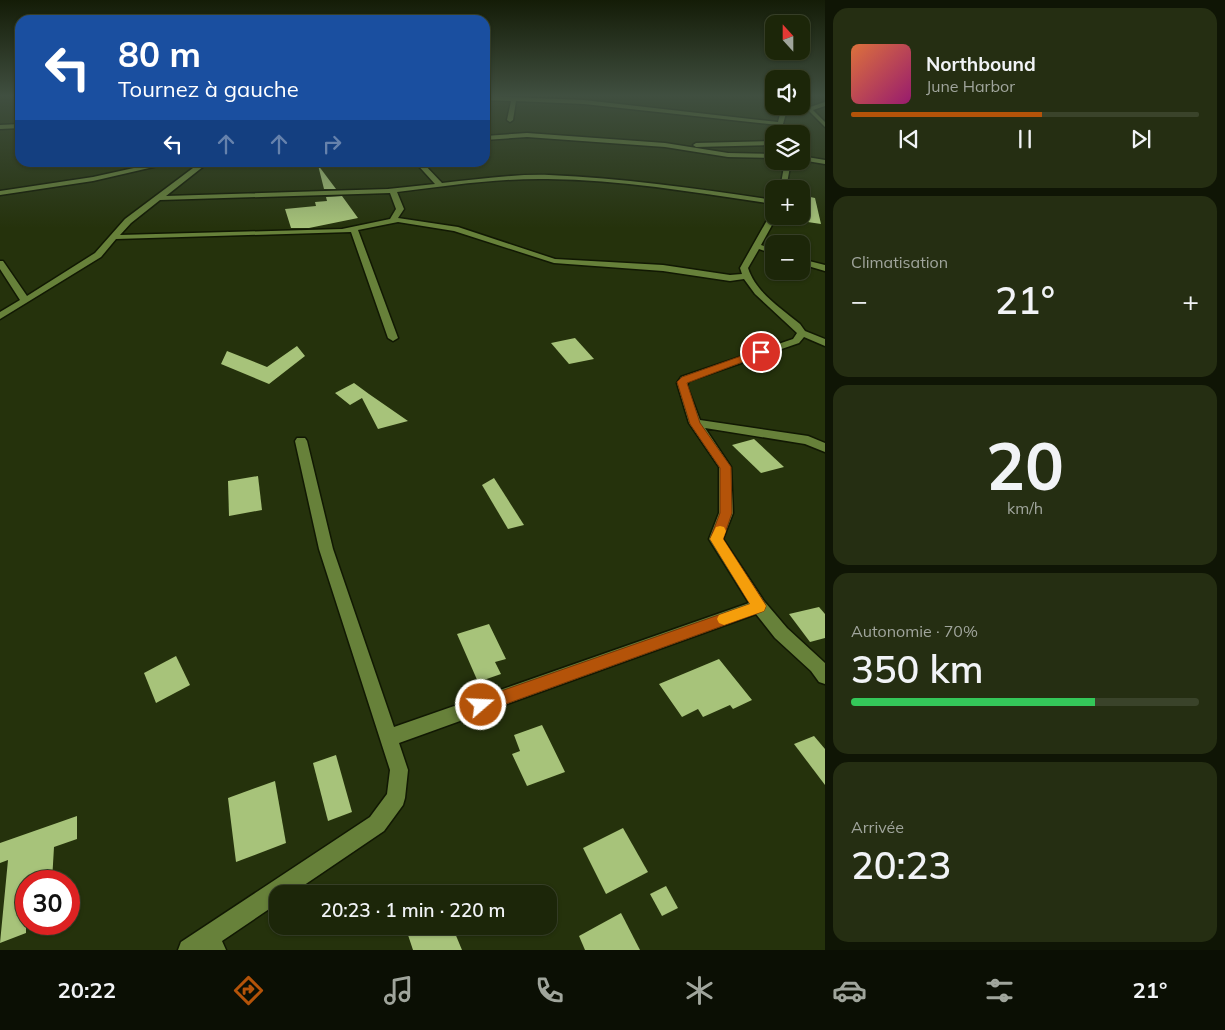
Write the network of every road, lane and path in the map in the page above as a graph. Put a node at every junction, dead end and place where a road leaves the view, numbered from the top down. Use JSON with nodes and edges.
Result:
{"nodes":[{"id":1,"x":578,"y":139,"type":"edge"},
{"id":2,"x":765,"y":143,"type":"edge"},
{"id":3,"x":681,"y":148,"type":"junction"},
{"id":4,"x":765,"y":156,"type":"edge"},
{"id":5,"x":810,"y":160,"type":"edge"},
{"id":6,"x":825,"y":162,"type":"edge"},
{"id":7,"x":149,"y":167,"type":"edge"},
{"id":8,"x":199,"y":167,"type":"edge"},
{"id":9,"x":422,"y":167,"type":"edge"},
{"id":10,"x":441,"y":185,"type":"junction"},
{"id":11,"x":393,"y":191,"type":"junction"},
{"id":12,"x":0,"y":193,"type":"edge"},
{"id":13,"x":157,"y":198,"type":"junction"},
{"id":14,"x":765,"y":201,"type":"edge"},
{"id":15,"x":393,"y":220,"type":"junction"},
{"id":16,"x":769,"y":225,"type":"edge"},
{"id":17,"x":354,"y":230,"type":"junction"},
{"id":18,"x":116,"y":237,"type":"junction"},
{"id":19,"x":757,"y":246,"type":"junction"},
{"id":20,"x":765,"y":249,"type":"edge"},
{"id":21,"x":0,"y":263,"type":"edge"},
{"id":22,"x":810,"y":263,"type":"edge"},
{"id":23,"x":825,"y":268,"type":"edge"},
{"id":24,"x":745,"y":276,"type":"junction"},
{"id":25,"x":25,"y":300,"type":"junction"},
{"id":26,"x":0,"y":316,"type":"edge"},
{"id":27,"x":825,"y":332,"type":"edge"},
{"id":28,"x":806,"y":335,"type":"junction"},
{"id":29,"x":394,"y":338,"type":"dead end"},
{"id":30,"x":825,"y":343,"type":"edge"},
{"id":31,"x":695,"y":424,"type":"junction"},
{"id":32,"x":301,"y":441,"type":"dead end"},
{"id":33,"x":825,"y":448,"type":"edge"},
{"id":34,"x":759,"y":606,"type":"junction"},
{"id":35,"x":825,"y":676,"type":"edge"},
{"id":36,"x":388,"y":738,"type":"junction"},
{"id":37,"x":212,"y":944,"type":"edge"},
{"id":38,"x":188,"y":950,"type":"edge"}],
"edges":[{"from":1,"to":3,"type":"street"},
{"from":2,"to":3,"type":"street"},
{"from":3,"to":4,"type":"street"},
{"from":5,"to":6,"type":"street"},
{"from":7,"to":12,"type":"street"},
{"from":8,"to":13,"type":"street"},
{"from":9,"to":10,"type":"street"},
{"from":10,"to":11,"type":"street"},
{"from":10,"to":14,"type":"street"},
{"from":11,"to":13,"type":"street"},
{"from":11,"to":15,"type":"street"},
{"from":13,"to":18,"type":"street"},
{"from":15,"to":17,"type":"street"},
{"from":15,"to":24,"type":"street"},
{"from":16,"to":19,"type":"street"},
{"from":17,"to":18,"type":"street"},
{"from":17,"to":29,"type":"street"},
{"from":18,"to":25,"type":"street"},
{"from":19,"to":20,"type":"street"},
{"from":19,"to":24,"type":"street"},
{"from":21,"to":25,"type":"street"},
{"from":22,"to":23,"type":"street"},
{"from":24,"to":28,"type":"street"},
{"from":25,"to":26,"type":"street"},
{"from":27,"to":28,"type":"street"},
{"from":28,"to":30,"type":"street"},
{"from":28,"to":31,"type":"street"},
{"from":31,"to":33,"type":"street"},
{"from":31,"to":34,"type":"street"},
{"from":32,"to":36,"type":"street"},
{"from":34,"to":35,"type":"street"},
{"from":34,"to":36,"type":"street"},
{"from":36,"to":37,"type":"street"},
{"from":37,"to":38,"type":"street"}]}
